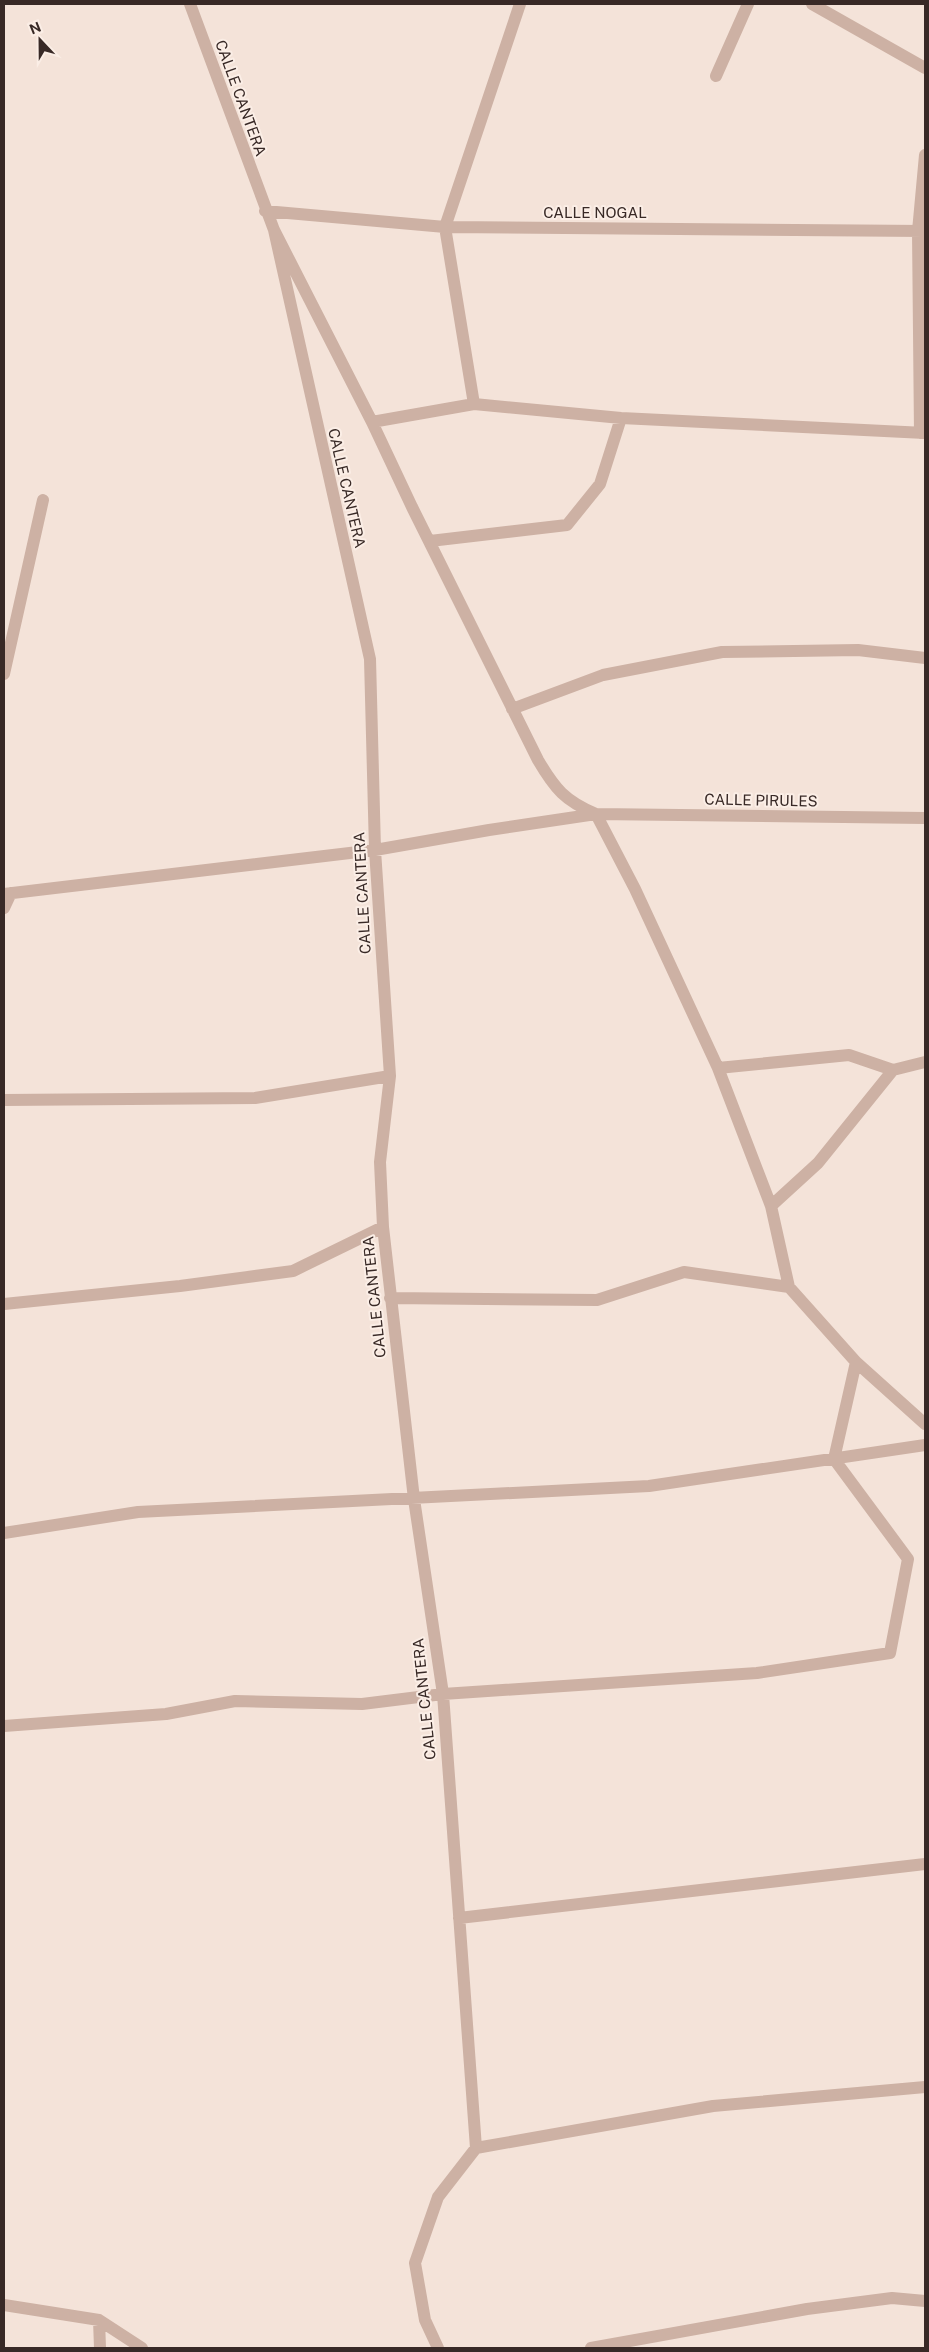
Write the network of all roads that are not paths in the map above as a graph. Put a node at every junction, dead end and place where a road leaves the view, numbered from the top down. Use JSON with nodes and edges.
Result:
{"nodes":[{"id":1,"x":190,"y":4,"type":"edge"},
{"id":2,"x":520,"y":4,"type":"edge"},
{"id":3,"x":748,"y":4,"type":"edge"},
{"id":4,"x":812,"y":4,"type":"edge"},
{"id":5,"x":925,"y":68,"type":"edge"},
{"id":6,"x":716,"y":76,"type":"dead end"},
{"id":7,"x":925,"y":155,"type":"edge"},
{"id":8,"x":265,"y":211,"type":"junction"},
{"id":9,"x":445,"y":227,"type":"junction"},
{"id":10,"x":274,"y":230,"type":"junction"},
{"id":11,"x":922,"y":231,"type":"edge"},
{"id":12,"x":474,"y":404,"type":"junction"},
{"id":13,"x":621,"y":418,"type":"junction"},
{"id":14,"x":372,"y":422,"type":"junction"},
{"id":15,"x":922,"y":433,"type":"edge"},
{"id":16,"x":43,"y":500,"type":"dead end"},
{"id":17,"x":430,"y":541,"type":"junction"},
{"id":18,"x":925,"y":658,"type":"edge"},
{"id":19,"x":4,"y":674,"type":"edge"},
{"id":20,"x":512,"y":709,"type":"junction"},
{"id":21,"x":596,"y":814,"type":"junction"},
{"id":22,"x":925,"y":818,"type":"edge"},
{"id":23,"x":376,"y":850,"type":"junction"},
{"id":24,"x":8,"y":893,"type":"edge"},
{"id":25,"x":4,"y":908,"type":"edge"},
{"id":26,"x":925,"y":1062,"type":"edge"},
{"id":27,"x":718,"y":1068,"type":"junction"},
{"id":28,"x":893,"y":1070,"type":"junction"},
{"id":29,"x":390,"y":1076,"type":"junction"},
{"id":30,"x":4,"y":1100,"type":"edge"},
{"id":31,"x":771,"y":1206,"type":"junction"},
{"id":32,"x":383,"y":1227,"type":"junction"},
{"id":33,"x":789,"y":1287,"type":"junction"},
{"id":34,"x":390,"y":1298,"type":"junction"},
{"id":35,"x":4,"y":1304,"type":"edge"},
{"id":36,"x":856,"y":1362,"type":"junction"},
{"id":37,"x":925,"y":1424,"type":"edge"},
{"id":38,"x":925,"y":1445,"type":"edge"},
{"id":39,"x":834,"y":1459,"type":"junction"},
{"id":40,"x":414,"y":1499,"type":"junction"},
{"id":41,"x":4,"y":1533,"type":"edge"},
{"id":42,"x":443,"y":1694,"type":"junction"},
{"id":43,"x":4,"y":1726,"type":"edge"},
{"id":44,"x":925,"y":1864,"type":"edge"},
{"id":45,"x":459,"y":1918,"type":"junction"},
{"id":46,"x":925,"y":2087,"type":"edge"},
{"id":47,"x":476,"y":2148,"type":"junction"},
{"id":48,"x":925,"y":2301,"type":"edge"},
{"id":49,"x":4,"y":2305,"type":"edge"},
{"id":50,"x":99,"y":2320,"type":"junction"},
{"id":51,"x":100,"y":2348,"type":"edge"},
{"id":52,"x":142,"y":2348,"type":"edge"},
{"id":53,"x":438,"y":2348,"type":"edge"},
{"id":54,"x":591,"y":2348,"type":"edge"}],
"edges":[{"from":1,"to":8,"type":"street","name":"CALLE CANTERA"},
{"from":2,"to":9,"type":"street"},
{"from":3,"to":6,"type":"street"},
{"from":4,"to":5,"type":"street"},
{"from":7,"to":11,"type":"street"},
{"from":8,"to":9,"type":"street","name":"CALLE NOGAL"},
{"from":8,"to":10,"type":"street","name":"CALLE CANTERA"},
{"from":9,"to":11,"type":"street","name":"CALLE NOGAL"},
{"from":9,"to":12,"type":"street"},
{"from":10,"to":14,"type":"street","name":"CALLE CANTERA"},
{"from":10,"to":23,"type":"street","name":"CALLE CANTERA"},
{"from":11,"to":15,"type":"street"},
{"from":12,"to":13,"type":"street"},
{"from":12,"to":14,"type":"street"},
{"from":13,"to":15,"type":"street"},
{"from":13,"to":17,"type":"street"},
{"from":14,"to":17,"type":"street","name":"CALLE CANTERA"},
{"from":16,"to":19,"type":"street"},
{"from":17,"to":20,"type":"street","name":"CALLE CANTERA"},
{"from":18,"to":20,"type":"street"},
{"from":20,"to":21,"type":"street","name":"CALLE CANTERA"},
{"from":21,"to":22,"type":"street","name":"CALLE PIRULES"},
{"from":21,"to":23,"type":"street","name":"CALLE PIRULES"},
{"from":21,"to":27,"type":"street"},
{"from":23,"to":24,"type":"street","name":"CALLE PIRULES"},
{"from":23,"to":29,"type":"street","name":"CALLE CANTERA"},
{"from":24,"to":25,"type":"street"},
{"from":26,"to":28,"type":"street"},
{"from":27,"to":28,"type":"street"},
{"from":27,"to":31,"type":"street"},
{"from":28,"to":31,"type":"street"},
{"from":29,"to":30,"type":"street"},
{"from":29,"to":32,"type":"street","name":"CALLE CANTERA"},
{"from":31,"to":33,"type":"street"},
{"from":32,"to":34,"type":"street","name":"CALLE CANTERA"},
{"from":32,"to":35,"type":"street"},
{"from":33,"to":34,"type":"street"},
{"from":33,"to":36,"type":"street"},
{"from":34,"to":40,"type":"street","name":"CALLE CANTERA"},
{"from":36,"to":37,"type":"street"},
{"from":36,"to":39,"type":"street"},
{"from":38,"to":39,"type":"street"},
{"from":39,"to":40,"type":"street"},
{"from":39,"to":42,"type":"street"},
{"from":40,"to":41,"type":"street"},
{"from":40,"to":42,"type":"street","name":"CALLE CANTERA"},
{"from":42,"to":43,"type":"street"},
{"from":42,"to":45,"type":"street","name":"CALLE CANTERA"},
{"from":44,"to":45,"type":"street"},
{"from":45,"to":47,"type":"street","name":"CALLE CANTERA"},
{"from":46,"to":47,"type":"street"},
{"from":47,"to":53,"type":"street"},
{"from":48,"to":54,"type":"street"},
{"from":49,"to":50,"type":"street"},
{"from":50,"to":51,"type":"street"},
{"from":50,"to":52,"type":"street"}]}
